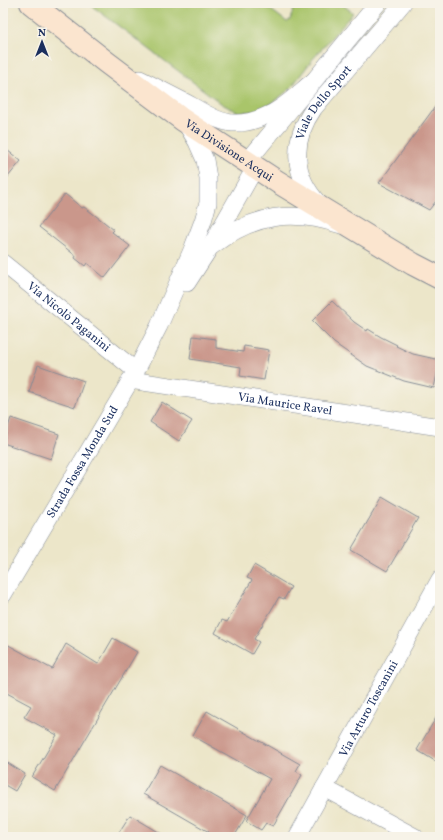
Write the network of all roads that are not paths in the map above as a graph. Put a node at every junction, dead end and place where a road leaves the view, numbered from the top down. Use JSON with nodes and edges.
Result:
{"nodes":[{"id":1,"x":31,"y":3,"type":"edge"},
{"id":2,"x":378,"y":3,"type":"edge"},
{"id":3,"x":403,"y":3,"type":"edge"},
{"id":4,"x":106,"y":62,"type":"junction"},
{"id":5,"x":311,"y":83,"type":"junction"},
{"id":6,"x":183,"y":120,"type":"junction"},
{"id":7,"x":251,"y":165,"type":"junction"},
{"id":8,"x":327,"y":212,"type":"junction"},
{"id":9,"x":361,"y":232,"type":"junction"},
{"id":10,"x":209,"y":249,"type":"junction"},
{"id":11,"x":3,"y":263,"type":"edge"},
{"id":12,"x":440,"y":278,"type":"edge"},
{"id":13,"x":159,"y":326,"type":"junction"},
{"id":14,"x":133,"y":375,"type":"junction"},
{"id":15,"x":440,"y":426,"type":"edge"},
{"id":16,"x":440,"y":579,"type":"edge"},
{"id":17,"x":3,"y":595,"type":"edge"},
{"id":18,"x":324,"y":788,"type":"junction"},
{"id":19,"x":297,"y":837,"type":"edge"},
{"id":20,"x":415,"y":837,"type":"edge"}],
"edges":[{"from":1,"to":4,"type":"main road","name":"Via Divisione Acqui"},
{"from":2,"to":5,"type":"street","name":"Viale Dello Sport"},
{"from":3,"to":8,"type":"street","name":"Viale Dello Sport"},
{"from":4,"to":5,"type":"street","name":"Viale Dello Sport"},
{"from":4,"to":6,"type":"main road","name":"Via Divisione Acqui"},
{"from":5,"to":7,"type":"street","name":"Viale Dello Sport"},
{"from":6,"to":7,"type":"main road","name":"Via Divisione Acqui"},
{"from":6,"to":13,"type":"street","name":"Strada Fossa Monda Sud"},
{"from":7,"to":8,"type":"main road","name":"Via Divisione Acqui"},
{"from":7,"to":10,"type":"street","name":"Strada Fossa Monda Sud"},
{"from":8,"to":9,"type":"main road","name":"Via Divisione Acqui"},
{"from":9,"to":10,"type":"street"},
{"from":9,"to":12,"type":"main road","name":"Via Divisione Acqui"},
{"from":10,"to":13,"type":"street","name":"Strada Fossa Monda Sud"},
{"from":11,"to":14,"type":"street","name":"Via Nicolò Paganini"},
{"from":13,"to":14,"type":"street","name":"Strada Fossa Monda Sud"},
{"from":14,"to":15,"type":"street","name":"Via Maurice Ravel"},
{"from":14,"to":17,"type":"street","name":"Strada Fossa Monda Sud"},
{"from":16,"to":18,"type":"street","name":"Via Arturo Toscanini"},
{"from":18,"to":19,"type":"street","name":"Via Arturo Toscanini"},
{"from":18,"to":20,"type":"street"}]}
